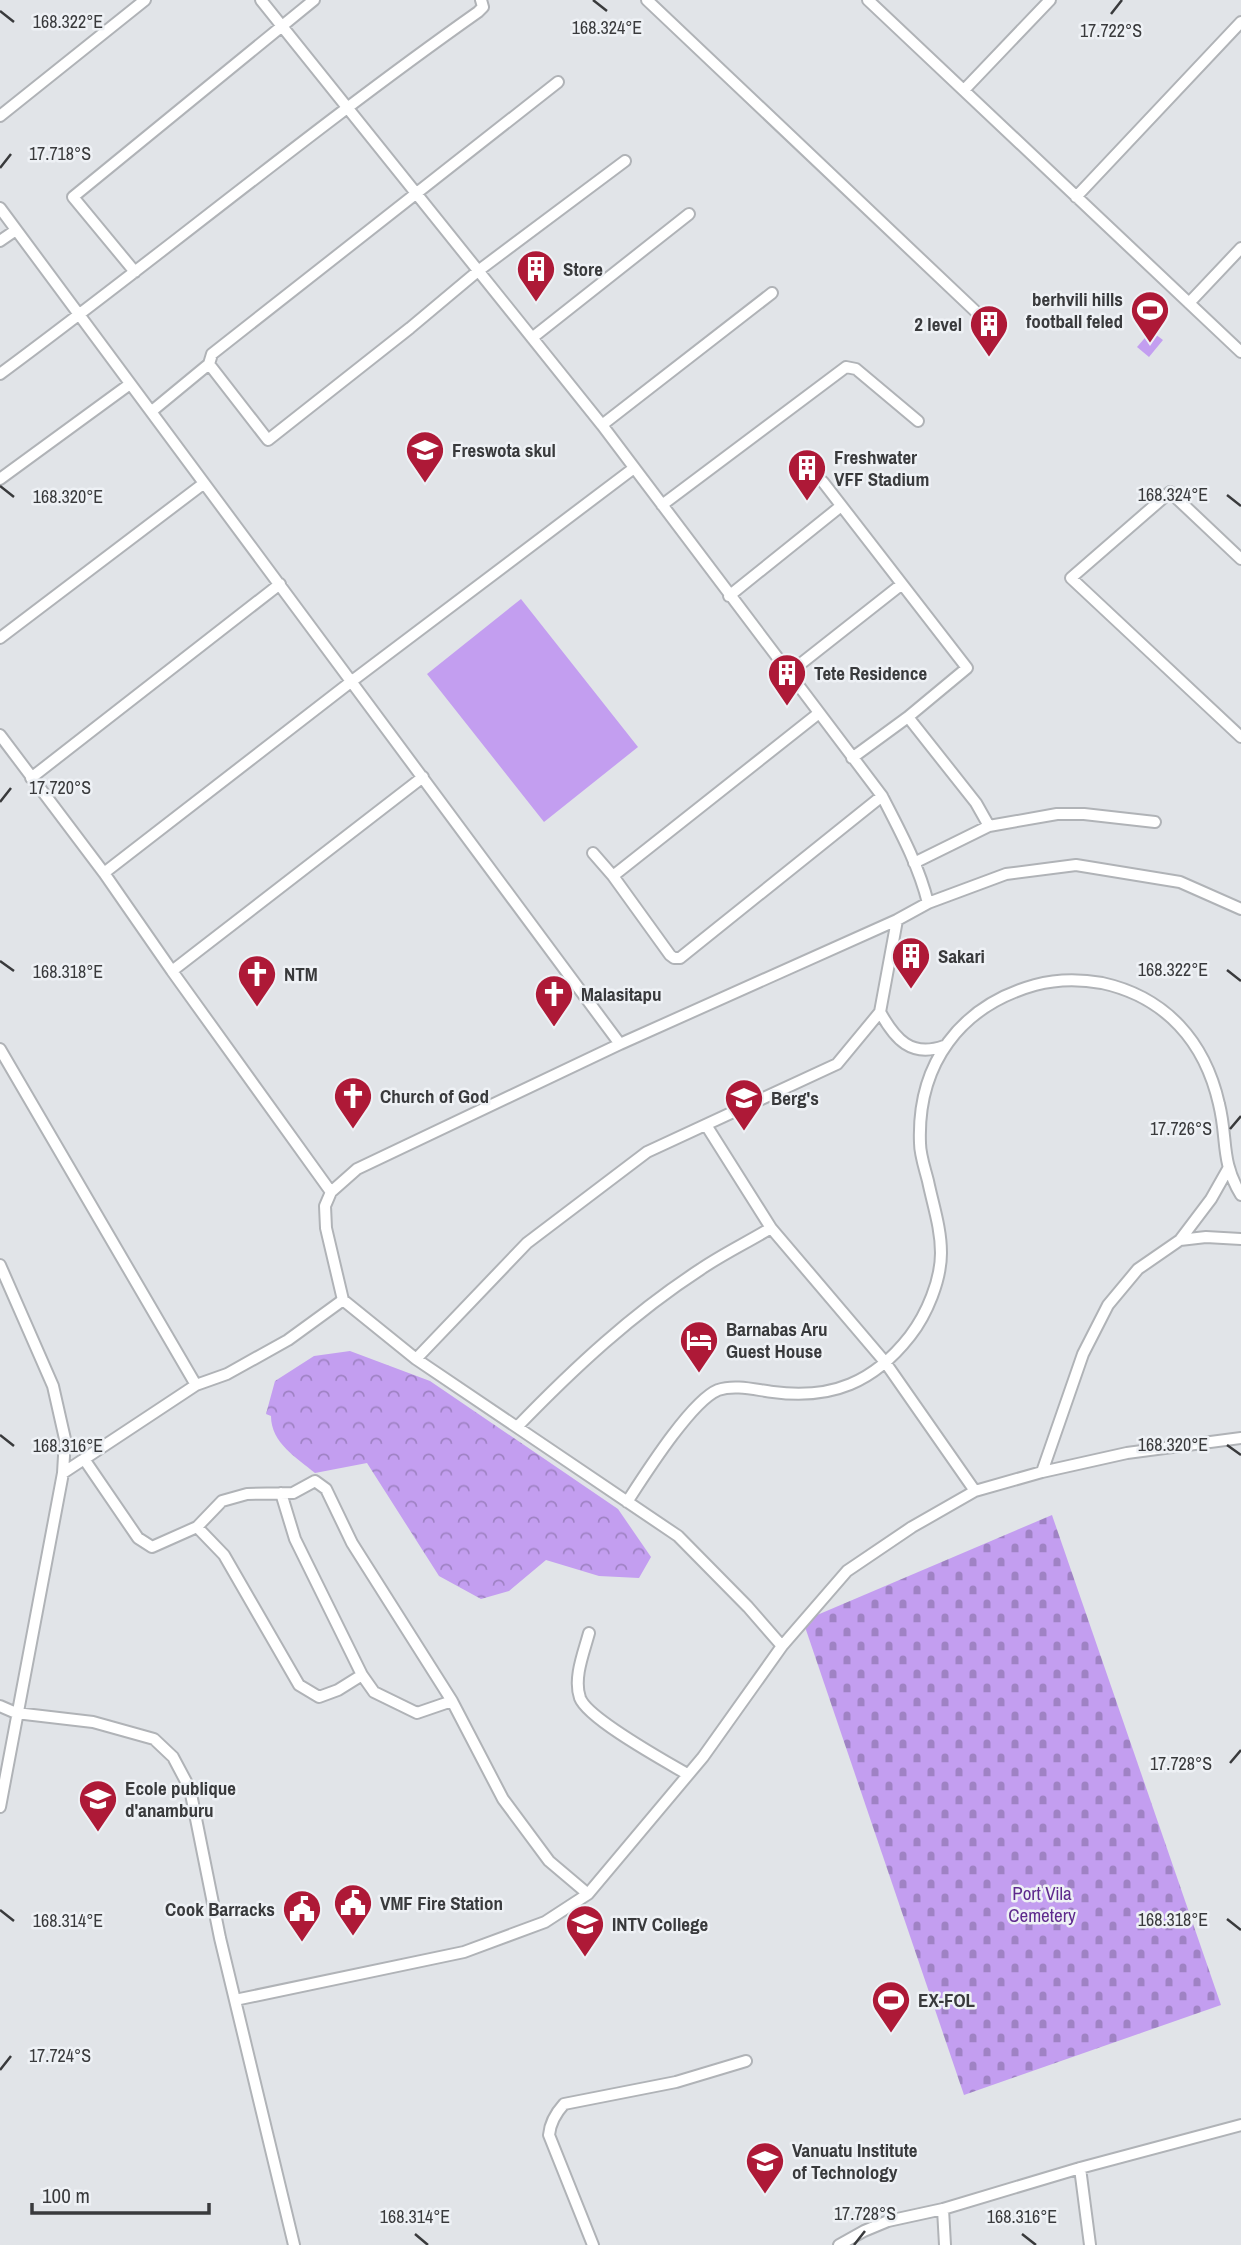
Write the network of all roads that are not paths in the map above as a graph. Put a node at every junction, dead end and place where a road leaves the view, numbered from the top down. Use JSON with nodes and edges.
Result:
{"nodes":[{"id":1,"x":145,"y":0,"type":"edge"},
{"id":2,"x":261,"y":0,"type":"edge"},
{"id":3,"x":314,"y":0,"type":"edge"},
{"id":4,"x":481,"y":0,"type":"edge"},
{"id":5,"x":647,"y":0,"type":"edge"},
{"id":6,"x":868,"y":0,"type":"edge"},
{"id":7,"x":1050,"y":0,"type":"edge"},
{"id":8,"x":1241,"y":22,"type":"edge"},
{"id":9,"x":281,"y":26,"type":"junction"},
{"id":10,"x":558,"y":82,"type":"dead end"},
{"id":11,"x":964,"y":90,"type":"junction"},
{"id":12,"x":347,"y":107,"type":"junction"},
{"id":13,"x":0,"y":116,"type":"edge"},
{"id":14,"x":625,"y":161,"type":"dead end"},
{"id":15,"x":415,"y":193,"type":"junction"},
{"id":16,"x":1076,"y":197,"type":"junction"},
{"id":17,"x":0,"y":208,"type":"edge"},
{"id":18,"x":689,"y":214,"type":"dead end"},
{"id":19,"x":16,"y":230,"type":"junction"},
{"id":20,"x":0,"y":241,"type":"edge"},
{"id":21,"x":1241,"y":248,"type":"edge"},
{"id":22,"x":478,"y":271,"type":"junction"},
{"id":23,"x":135,"y":272,"type":"junction"},
{"id":24,"x":772,"y":293,"type":"dead end"},
{"id":25,"x":1189,"y":303,"type":"junction"},
{"id":26,"x":80,"y":315,"type":"junction"},
{"id":27,"x":991,"y":326,"type":"dead end"},
{"id":28,"x":532,"y":338,"type":"junction"},
{"id":29,"x":1241,"y":352,"type":"edge"},
{"id":30,"x":209,"y":364,"type":"junction"},
{"id":31,"x":0,"y":374,"type":"edge"},
{"id":32,"x":130,"y":384,"type":"junction"},
{"id":33,"x":152,"y":411,"type":"junction"},
{"id":34,"x":918,"y":421,"type":"dead end"},
{"id":35,"x":602,"y":425,"type":"junction"},
{"id":36,"x":634,"y":468,"type":"junction"},
{"id":37,"x":0,"y":479,"type":"edge"},
{"id":38,"x":823,"y":482,"type":"dead end"},
{"id":39,"x":203,"y":484,"type":"junction"},
{"id":40,"x":662,"y":505,"type":"junction"},
{"id":41,"x":841,"y":506,"type":"junction"},
{"id":42,"x":1241,"y":559,"type":"edge"},
{"id":43,"x":280,"y":584,"type":"junction"},
{"id":44,"x":902,"y":584,"type":"junction"},
{"id":45,"x":729,"y":596,"type":"junction"},
{"id":46,"x":0,"y":638,"type":"edge"},
{"id":47,"x":789,"y":673,"type":"junction"},
{"id":48,"x":352,"y":681,"type":"junction"},
{"id":49,"x":819,"y":713,"type":"junction"},
{"id":50,"x":908,"y":717,"type":"junction"},
{"id":51,"x":0,"y":736,"type":"edge"},
{"id":52,"x":1241,"y":737,"type":"edge"},
{"id":53,"x":852,"y":758,"type":"junction"},
{"id":54,"x":423,"y":777,"type":"junction"},
{"id":55,"x":32,"y":778,"type":"junction"},
{"id":56,"x":882,"y":796,"type":"junction"},
{"id":57,"x":1154,"y":822,"type":"dead end"},
{"id":58,"x":989,"y":826,"type":"junction"},
{"id":59,"x":593,"y":853,"type":"dead end"},
{"id":60,"x":914,"y":863,"type":"junction"},
{"id":61,"x":104,"y":873,"type":"junction"},
{"id":62,"x":613,"y":876,"type":"junction"},
{"id":63,"x":928,"y":903,"type":"junction"},
{"id":64,"x":1241,"y":909,"type":"edge"},
{"id":65,"x":897,"y":920,"type":"junction"},
{"id":66,"x":172,"y":971,"type":"junction"},
{"id":67,"x":880,"y":1012,"type":"junction"},
{"id":68,"x":620,"y":1044,"type":"junction"},
{"id":69,"x":944,"y":1046,"type":"junction"},
{"id":70,"x":0,"y":1049,"type":"edge"},
{"id":71,"x":706,"y":1125,"type":"junction"},
{"id":72,"x":1228,"y":1169,"type":"junction"},
{"id":73,"x":331,"y":1192,"type":"junction"},
{"id":74,"x":1241,"y":1195,"type":"edge"},
{"id":75,"x":771,"y":1228,"type":"junction"},
{"id":76,"x":1241,"y":1239,"type":"edge"},
{"id":77,"x":1180,"y":1240,"type":"junction"},
{"id":78,"x":0,"y":1265,"type":"edge"},
{"id":79,"x":343,"y":1300,"type":"junction"},
{"id":80,"x":416,"y":1359,"type":"junction"},
{"id":81,"x":885,"y":1362,"type":"junction"},
{"id":82,"x":196,"y":1385,"type":"junction"},
{"id":83,"x":517,"y":1427,"type":"junction"},
{"id":84,"x":1241,"y":1438,"type":"edge"},
{"id":85,"x":84,"y":1459,"type":"junction"},
{"id":86,"x":1042,"y":1472,"type":"junction"},
{"id":87,"x":63,"y":1473,"type":"junction"},
{"id":88,"x":975,"y":1491,"type":"junction"},
{"id":89,"x":281,"y":1493,"type":"junction"},
{"id":90,"x":627,"y":1502,"type":"junction"},
{"id":91,"x":197,"y":1527,"type":"junction"},
{"id":92,"x":589,"y":1633,"type":"dead end"},
{"id":93,"x":782,"y":1646,"type":"junction"},
{"id":94,"x":362,"y":1675,"type":"junction"},
{"id":95,"x":452,"y":1701,"type":"junction"},
{"id":96,"x":0,"y":1706,"type":"edge"},
{"id":97,"x":16,"y":1713,"type":"junction"},
{"id":98,"x":687,"y":1774,"type":"junction"},
{"id":99,"x":0,"y":1807,"type":"edge"},
{"id":100,"x":588,"y":1894,"type":"junction"},
{"id":101,"x":235,"y":2000,"type":"junction"},
{"id":102,"x":746,"y":2061,"type":"dead end"},
{"id":103,"x":1241,"y":2125,"type":"edge"},
{"id":104,"x":1080,"y":2168,"type":"junction"},
{"id":105,"x":943,"y":2209,"type":"junction"},
{"id":106,"x":294,"y":2245,"type":"edge"},
{"id":107,"x":593,"y":2245,"type":"edge"},
{"id":108,"x":839,"y":2245,"type":"edge"},
{"id":109,"x":945,"y":2245,"type":"edge"},
{"id":110,"x":1090,"y":2245,"type":"edge"}],
"edges":[{"from":1,"to":13,"type":"street"},
{"from":2,"to":9,"type":"street"},
{"from":3,"to":9,"type":"street"},
{"from":4,"to":12,"type":"street"},
{"from":5,"to":27,"type":"street"},
{"from":6,"to":11,"type":"street"},
{"from":7,"to":11,"type":"street"},
{"from":8,"to":16,"type":"street"},
{"from":9,"to":12,"type":"street"},
{"from":9,"to":23,"type":"street"},
{"from":10,"to":15,"type":"street"},
{"from":11,"to":16,"type":"street"},
{"from":12,"to":15,"type":"street"},
{"from":12,"to":23,"type":"street"},
{"from":14,"to":22,"type":"street"},
{"from":15,"to":22,"type":"street"},
{"from":15,"to":30,"type":"street"},
{"from":16,"to":25,"type":"street"},
{"from":17,"to":19,"type":"street"},
{"from":18,"to":28,"type":"street"},
{"from":19,"to":20,"type":"street"},
{"from":19,"to":26,"type":"street"},
{"from":21,"to":25,"type":"street"},
{"from":22,"to":28,"type":"street"},
{"from":22,"to":30,"type":"street"},
{"from":23,"to":26,"type":"street"},
{"from":24,"to":35,"type":"street"},
{"from":25,"to":29,"type":"street"},
{"from":26,"to":31,"type":"street"},
{"from":26,"to":32,"type":"street"},
{"from":28,"to":35,"type":"street"},
{"from":30,"to":33,"type":"street"},
{"from":32,"to":33,"type":"street"},
{"from":32,"to":37,"type":"street"},
{"from":33,"to":39,"type":"street"},
{"from":34,"to":40,"type":"street"},
{"from":35,"to":36,"type":"street"},
{"from":36,"to":40,"type":"street"},
{"from":36,"to":48,"type":"street"},
{"from":38,"to":41,"type":"street"},
{"from":39,"to":43,"type":"street"},
{"from":39,"to":46,"type":"street"},
{"from":40,"to":45,"type":"street"},
{"from":41,"to":44,"type":"street"},
{"from":41,"to":45,"type":"street"},
{"from":42,"to":52,"type":"street"},
{"from":43,"to":48,"type":"street"},
{"from":43,"to":55,"type":"street"},
{"from":44,"to":47,"type":"street"},
{"from":44,"to":50,"type":"street"},
{"from":45,"to":47,"type":"street"},
{"from":47,"to":49,"type":"street"},
{"from":48,"to":54,"type":"street"},
{"from":48,"to":61,"type":"street"},
{"from":49,"to":53,"type":"street"},
{"from":49,"to":62,"type":"street"},
{"from":50,"to":53,"type":"street"},
{"from":50,"to":58,"type":"street"},
{"from":51,"to":55,"type":"street"},
{"from":53,"to":56,"type":"street"},
{"from":54,"to":66,"type":"street"},
{"from":54,"to":68,"type":"street"},
{"from":55,"to":61,"type":"street"},
{"from":56,"to":60,"type":"street"},
{"from":56,"to":62,"type":"street"},
{"from":57,"to":58,"type":"street"},
{"from":58,"to":60,"type":"street"},
{"from":59,"to":62,"type":"street"},
{"from":60,"to":63,"type":"street"},
{"from":61,"to":66,"type":"street"},
{"from":63,"to":64,"type":"street"},
{"from":63,"to":65,"type":"street"},
{"from":65,"to":67,"type":"street"},
{"from":65,"to":68,"type":"street"},
{"from":66,"to":73,"type":"street"},
{"from":67,"to":69,"type":"street"},
{"from":67,"to":71,"type":"street"},
{"from":68,"to":73,"type":"street"},
{"from":69,"to":72,"type":"street"},
{"from":69,"to":81,"type":"street"},
{"from":70,"to":82,"type":"street"},
{"from":71,"to":75,"type":"street"},
{"from":71,"to":80,"type":"street"},
{"from":72,"to":74,"type":"street"},
{"from":72,"to":77,"type":"street"},
{"from":73,"to":79,"type":"street"},
{"from":75,"to":81,"type":"street"},
{"from":75,"to":83,"type":"street"},
{"from":76,"to":77,"type":"street"},
{"from":77,"to":86,"type":"street"},
{"from":78,"to":87,"type":"street"},
{"from":79,"to":80,"type":"street"},
{"from":79,"to":82,"type":"street"},
{"from":80,"to":83,"type":"street"},
{"from":81,"to":88,"type":"street"},
{"from":81,"to":90,"type":"street"},
{"from":82,"to":85,"type":"street"},
{"from":83,"to":90,"type":"street"},
{"from":84,"to":86,"type":"street"},
{"from":85,"to":87,"type":"street"},
{"from":85,"to":91,"type":"street"},
{"from":86,"to":88,"type":"street"},
{"from":87,"to":97,"type":"street"},
{"from":88,"to":93,"type":"street"},
{"from":89,"to":91,"type":"street"},
{"from":89,"to":94,"type":"street"},
{"from":89,"to":95,"type":"street"},
{"from":90,"to":93,"type":"street"},
{"from":91,"to":94,"type":"street"},
{"from":92,"to":98,"type":"street"},
{"from":93,"to":98,"type":"street"},
{"from":94,"to":95,"type":"street"},
{"from":95,"to":100,"type":"street"},
{"from":96,"to":97,"type":"street"},
{"from":97,"to":99,"type":"street"},
{"from":97,"to":101,"type":"street"},
{"from":98,"to":100,"type":"street"},
{"from":100,"to":101,"type":"street"},
{"from":101,"to":106,"type":"street"},
{"from":102,"to":107,"type":"street"},
{"from":103,"to":104,"type":"street"},
{"from":104,"to":105,"type":"street"},
{"from":104,"to":110,"type":"street"},
{"from":105,"to":108,"type":"street"},
{"from":105,"to":109,"type":"street"}]}
